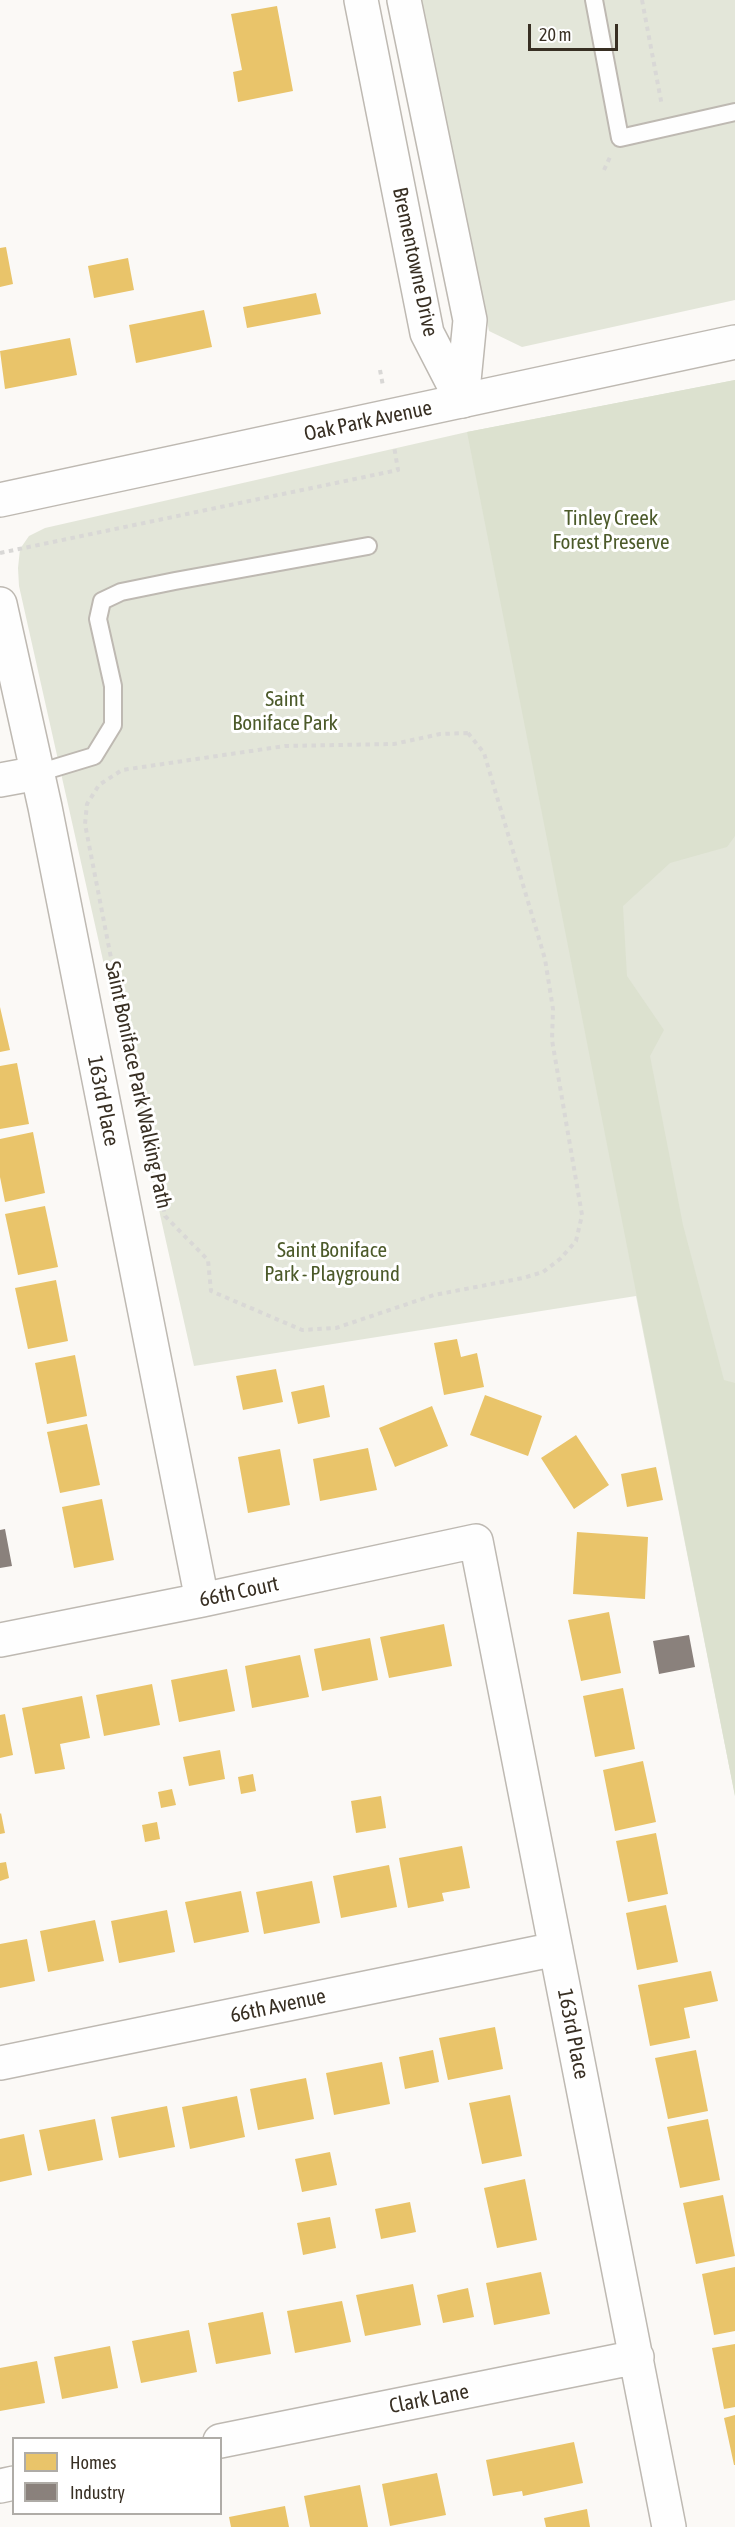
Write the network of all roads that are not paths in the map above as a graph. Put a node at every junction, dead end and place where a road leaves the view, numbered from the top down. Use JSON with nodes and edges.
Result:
{"nodes":[{"id":1,"x":361,"y":0,"type":"edge"},
{"id":2,"x":404,"y":0,"type":"edge"},
{"id":3,"x":594,"y":0,"type":"edge"},
{"id":4,"x":735,"y":112,"type":"edge"},
{"id":5,"x":735,"y":342,"type":"edge"},
{"id":6,"x":462,"y":401,"type":"junction"},
{"id":7,"x":0,"y":500,"type":"edge"},
{"id":8,"x":368,"y":546,"type":"dead end"},
{"id":9,"x":0,"y":604,"type":"edge"},
{"id":10,"x":38,"y":773,"type":"junction"},
{"id":11,"x":0,"y":780,"type":"edge"},
{"id":12,"x":476,"y":1541,"type":"joint"},
{"id":13,"x":202,"y":1600,"type":"junction"},
{"id":14,"x":0,"y":1640,"type":"edge"},
{"id":15,"x":556,"y":1949,"type":"junction"},
{"id":16,"x":0,"y":2063,"type":"edge"},
{"id":17,"x":637,"y":2357,"type":"junction"},
{"id":18,"x":222,"y":2441,"type":"edge"},
{"id":19,"x":669,"y":2527,"type":"edge"}],
"edges":[{"from":1,"to":6,"type":"street","name":"Brementowne Drive"},
{"from":2,"to":6,"type":"street","name":"Brementowne Drive"},
{"from":3,"to":4,"type":"lane"},
{"from":5,"to":6,"type":"street","name":"Oak Park Avenue"},
{"from":6,"to":7,"type":"street","name":"Oak Park Avenue"},
{"from":8,"to":10,"type":"lane"},
{"from":9,"to":10,"type":"street","name":"163rd Place"},
{"from":10,"to":11,"type":"street"},
{"from":10,"to":13,"type":"street","name":"163rd Place"},
{"from":12,"to":13,"type":"street","name":"66th Court"},
{"from":12,"to":15,"type":"street","name":"163rd Place"},
{"from":13,"to":14,"type":"street","name":"66th Court"},
{"from":15,"to":16,"type":"street","name":"66th Avenue"},
{"from":15,"to":17,"type":"street","name":"163rd Place"},
{"from":17,"to":18,"type":"street","name":"Clark Lane"},
{"from":17,"to":19,"type":"street","name":"163rd Place"}]}
